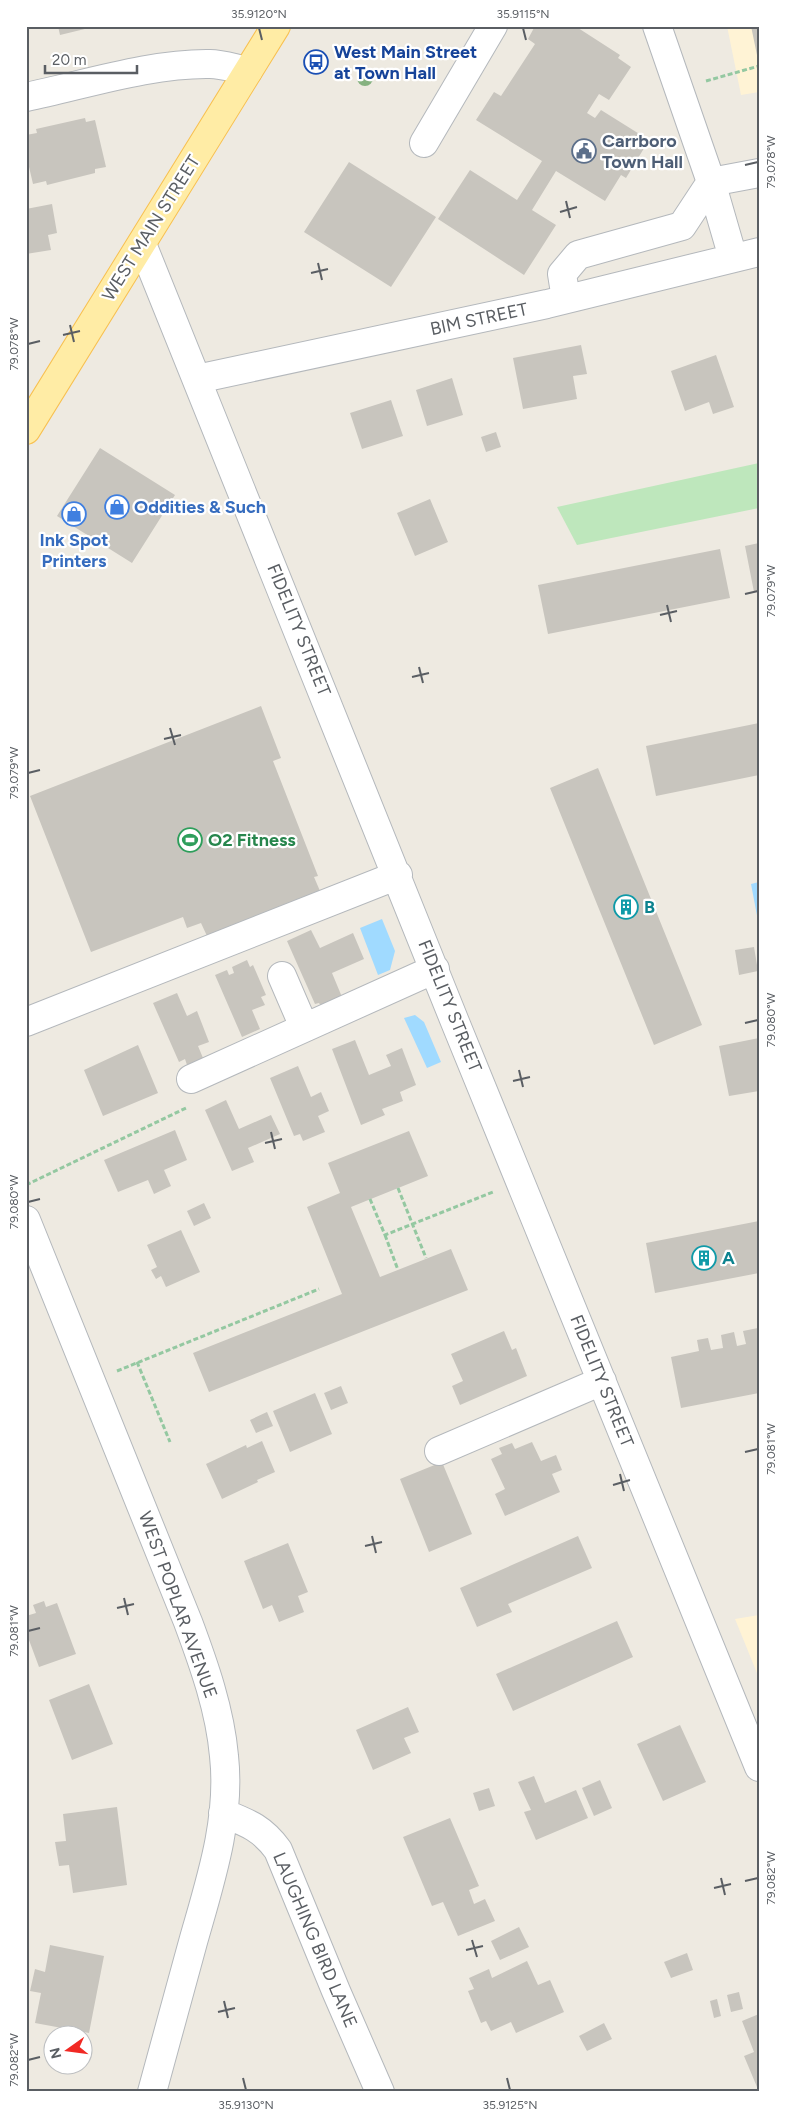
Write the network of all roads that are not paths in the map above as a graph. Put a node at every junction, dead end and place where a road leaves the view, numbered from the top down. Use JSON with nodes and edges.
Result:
{"nodes":[{"id":1,"x":276,"y":26,"type":"edge"},
{"id":2,"x":493,"y":26,"type":"edge"},
{"id":3,"x":657,"y":26,"type":"edge"},
{"id":4,"x":248,"y":71,"type":"junction"},
{"id":5,"x":26,"y":97,"type":"edge"},
{"id":6,"x":424,"y":143,"type":"dead end"},
{"id":7,"x":759,"y":173,"type":"edge"},
{"id":8,"x":712,"y":182,"type":"junction"},
{"id":9,"x":142,"y":244,"type":"junction"},
{"id":10,"x":746,"y":255,"type":"edge"},
{"id":11,"x":566,"y":300,"type":"junction"},
{"id":12,"x":197,"y":379,"type":"junction"},
{"id":13,"x":26,"y":430,"type":"edge"},
{"id":14,"x":398,"y":875,"type":"junction"},
{"id":15,"x":435,"y":970,"type":"junction"},
{"id":16,"x":282,"y":976,"type":"dead end"},
{"id":17,"x":26,"y":1022,"type":"edge"},
{"id":18,"x":304,"y":1027,"type":"junction"},
{"id":19,"x":191,"y":1079,"type":"dead end"},
{"id":20,"x":26,"y":1220,"type":"edge"},
{"id":21,"x":31,"y":1246,"type":"edge"},
{"id":22,"x":602,"y":1381,"type":"junction"},
{"id":23,"x":439,"y":1451,"type":"dead end"},
{"id":24,"x":759,"y":1767,"type":"edge"},
{"id":25,"x":223,"y":1814,"type":"junction"},
{"id":26,"x":152,"y":2092,"type":"edge"},
{"id":27,"x":380,"y":2092,"type":"edge"}],
"edges":[{"from":1,"to":4,"type":"main road","name":"WEST MAIN STREET"},
{"from":2,"to":6,"type":"street"},
{"from":3,"to":8,"type":"street"},
{"from":4,"to":5,"type":"street"},
{"from":4,"to":9,"type":"main road","name":"WEST MAIN STREET"},
{"from":7,"to":8,"type":"street"},
{"from":8,"to":10,"type":"street"},
{"from":8,"to":11,"type":"street"},
{"from":9,"to":12,"type":"street","name":"FIDELITY STREET"},
{"from":9,"to":13,"type":"main road","name":"WEST MAIN STREET"},
{"from":10,"to":11,"type":"street","name":"BIM STREET"},
{"from":11,"to":12,"type":"street","name":"BIM STREET"},
{"from":12,"to":14,"type":"street","name":"FIDELITY STREET"},
{"from":14,"to":15,"type":"street","name":"FIDELITY STREET"},
{"from":14,"to":17,"type":"street"},
{"from":15,"to":18,"type":"street"},
{"from":15,"to":22,"type":"street","name":"FIDELITY STREET"},
{"from":16,"to":18,"type":"street"},
{"from":18,"to":19,"type":"street"},
{"from":20,"to":21,"type":"street","name":"WEST POPLAR AVENUE"},
{"from":21,"to":25,"type":"street","name":"WEST POPLAR AVENUE"},
{"from":22,"to":23,"type":"street"},
{"from":22,"to":24,"type":"street","name":"FIDELITY STREET"},
{"from":25,"to":26,"type":"street","name":"WEST POPLAR AVENUE"},
{"from":25,"to":27,"type":"street","name":"LAUGHING BIRD LANE"}]}
